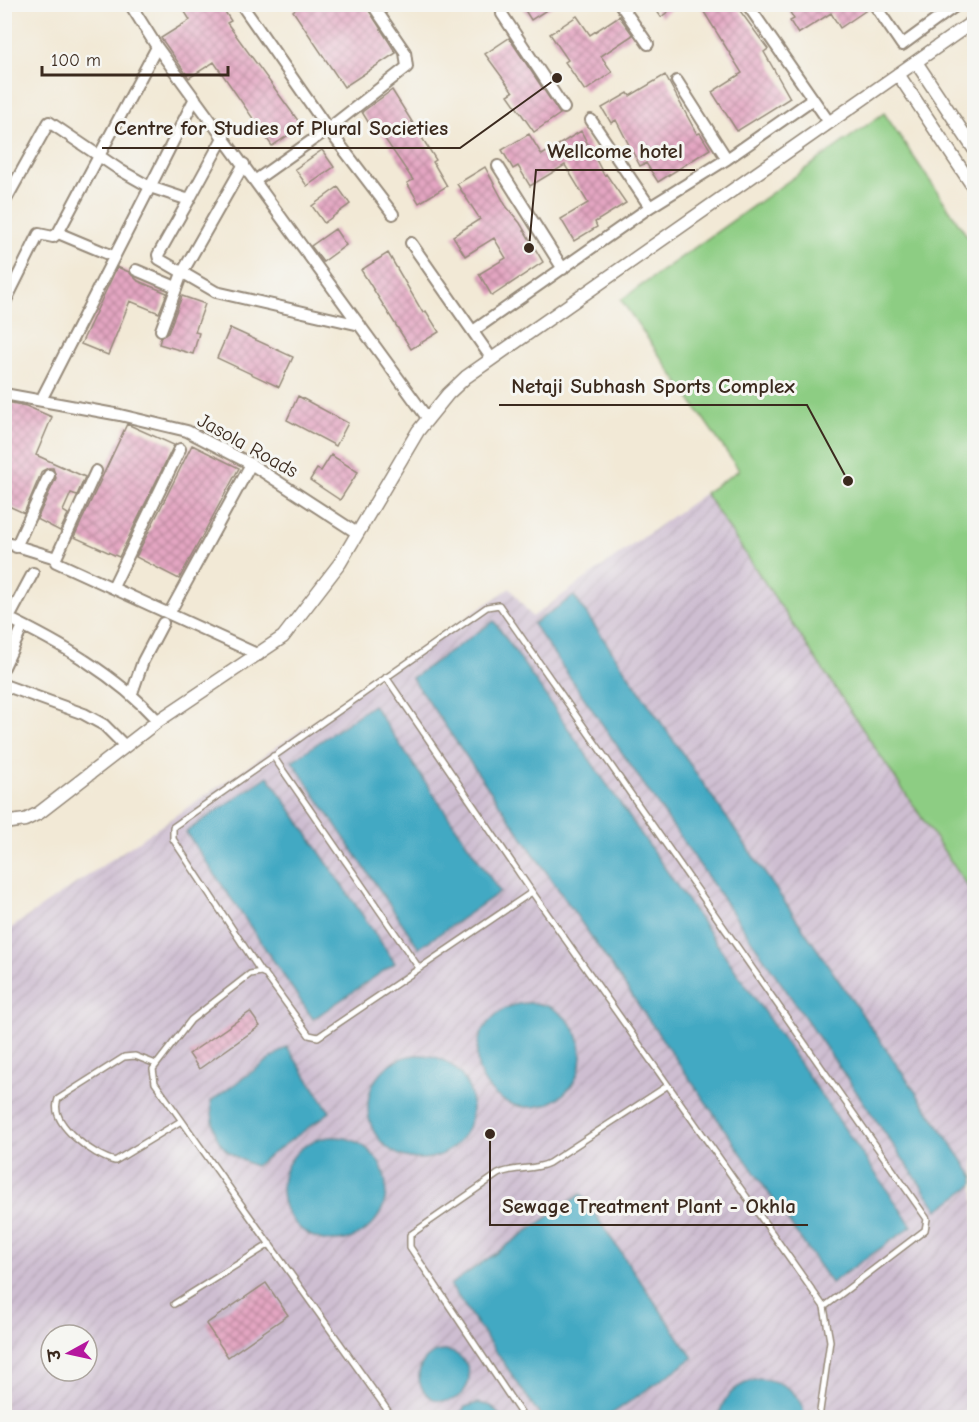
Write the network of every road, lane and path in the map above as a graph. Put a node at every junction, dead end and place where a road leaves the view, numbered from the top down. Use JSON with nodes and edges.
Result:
{"nodes":[{"id":1,"x":130,"y":4,"type":"edge"},
{"id":2,"x":241,"y":4,"type":"edge"},
{"id":3,"x":372,"y":4,"type":"edge"},
{"id":4,"x":503,"y":4,"type":"edge"},
{"id":5,"x":621,"y":4,"type":"edge"},
{"id":6,"x":747,"y":4,"type":"edge"},
{"id":7,"x":874,"y":4,"type":"edge"},
{"id":8,"x":958,"y":4,"type":"edge"},
{"id":9,"x":975,"y":21,"type":"edge"},
{"id":10,"x":648,"y":44,"type":"dead end"},
{"id":11,"x":157,"y":47,"type":"junction"},
{"id":12,"x":916,"y":62,"type":"junction"},
{"id":13,"x":898,"y":74,"type":"junction"},
{"id":14,"x":677,"y":81,"type":"dead end"},
{"id":15,"x":195,"y":98,"type":"junction"},
{"id":16,"x":813,"y":99,"type":"junction"},
{"id":17,"x":564,"y":108,"type":"dead end"},
{"id":18,"x":591,"y":120,"type":"dead end"},
{"id":19,"x":829,"y":122,"type":"junction"},
{"id":20,"x":328,"y":129,"type":"junction"},
{"id":21,"x":224,"y":136,"type":"junction"},
{"id":22,"x":975,"y":149,"type":"edge"},
{"id":23,"x":100,"y":156,"type":"junction"},
{"id":24,"x":727,"y":159,"type":"junction"},
{"id":25,"x":244,"y":164,"type":"junction"},
{"id":26,"x":498,"y":166,"type":"dead end"},
{"id":27,"x":256,"y":180,"type":"junction"},
{"id":28,"x":150,"y":187,"type":"junction"},
{"id":29,"x":975,"y":188,"type":"edge"},
{"id":30,"x":189,"y":200,"type":"junction"},
{"id":31,"x":4,"y":203,"type":"edge"},
{"id":32,"x":650,"y":207,"type":"junction"},
{"id":33,"x":393,"y":214,"type":"dead end"},
{"id":34,"x":58,"y":232,"type":"junction"},
{"id":35,"x":411,"y":243,"type":"dead end"},
{"id":36,"x":112,"y":256,"type":"junction"},
{"id":37,"x":563,"y":269,"type":"junction"},
{"id":38,"x":136,"y":270,"type":"dead end"},
{"id":39,"x":182,"y":273,"type":"junction"},
{"id":40,"x":176,"y":287,"type":"junction"},
{"id":41,"x":4,"y":304,"type":"edge"},
{"id":42,"x":360,"y":325,"type":"junction"},
{"id":43,"x":161,"y":330,"type":"dead end"},
{"id":44,"x":473,"y":331,"type":"junction"},
{"id":45,"x":492,"y":359,"type":"junction"},
{"id":46,"x":4,"y":394,"type":"edge"},
{"id":47,"x":41,"y":400,"type":"junction"},
{"id":48,"x":428,"y":419,"type":"junction"},
{"id":49,"x":180,"y":449,"type":"dead end"},
{"id":50,"x":251,"y":465,"type":"junction"},
{"id":51,"x":96,"y":471,"type":"dead end"},
{"id":52,"x":49,"y":475,"type":"dead end"},
{"id":53,"x":357,"y":533,"type":"junction"},
{"id":54,"x":4,"y":543,"type":"edge"},
{"id":55,"x":16,"y":547,"type":"junction"},
{"id":56,"x":56,"y":558,"type":"junction"},
{"id":57,"x":33,"y":573,"type":"dead end"},
{"id":58,"x":113,"y":587,"type":"junction"},
{"id":59,"x":170,"y":612,"type":"junction"},
{"id":60,"x":7,"y":617,"type":"edge"},
{"id":61,"x":163,"y":623,"type":"dead end"},
{"id":62,"x":23,"y":626,"type":"junction"},
{"id":63,"x":259,"y":655,"type":"junction"},
{"id":64,"x":4,"y":667,"type":"edge"},
{"id":65,"x":386,"y":677,"type":"junction"},
{"id":66,"x":4,"y":685,"type":"edge"},
{"id":67,"x":132,"y":693,"type":"junction"},
{"id":68,"x":158,"y":721,"type":"junction"},
{"id":69,"x":126,"y":746,"type":"junction"},
{"id":70,"x":273,"y":756,"type":"junction"},
{"id":71,"x":4,"y":824,"type":"edge"},
{"id":72,"x":532,"y":892,"type":"junction"},
{"id":73,"x":419,"y":968,"type":"junction"},
{"id":74,"x":261,"y":972,"type":"junction"},
{"id":75,"x":156,"y":1064,"type":"junction"},
{"id":76,"x":667,"y":1086,"type":"junction"},
{"id":77,"x":182,"y":1121,"type":"junction"},
{"id":78,"x":270,"y":1244,"type":"junction"},
{"id":79,"x":174,"y":1304,"type":"dead end"},
{"id":80,"x":824,"y":1307,"type":"junction"},
{"id":81,"x":393,"y":1418,"type":"edge"},
{"id":82,"x":524,"y":1418,"type":"edge"},
{"id":83,"x":819,"y":1418,"type":"edge"}],
"edges":[{"from":1,"to":11,"type":"street"},
{"from":2,"to":20,"type":"street"},
{"from":3,"to":20,"type":"street"},
{"from":4,"to":17,"type":"street"},
{"from":5,"to":10,"type":"street"},
{"from":6,"to":16,"type":"street"},
{"from":7,"to":8,"type":"street"},
{"from":9,"to":12,"type":"street"},
{"from":11,"to":15,"type":"street"},
{"from":11,"to":23,"type":"street"},
{"from":12,"to":13,"type":"street"},
{"from":12,"to":22,"type":"street"},
{"from":13,"to":19,"type":"street"},
{"from":13,"to":29,"type":"street"},
{"from":14,"to":24,"type":"street"},
{"from":15,"to":21,"type":"street"},
{"from":15,"to":28,"type":"street"},
{"from":16,"to":19,"type":"street"},
{"from":16,"to":24,"type":"street"},
{"from":18,"to":32,"type":"street"},
{"from":19,"to":45,"type":"street"},
{"from":20,"to":27,"type":"street"},
{"from":20,"to":33,"type":"street"},
{"from":21,"to":25,"type":"street"},
{"from":21,"to":30,"type":"street"},
{"from":23,"to":28,"type":"street"},
{"from":23,"to":31,"type":"street"},
{"from":23,"to":34,"type":"street"},
{"from":24,"to":32,"type":"street"},
{"from":25,"to":27,"type":"street"},
{"from":25,"to":39,"type":"street"},
{"from":26,"to":37,"type":"street"},
{"from":27,"to":42,"type":"street"},
{"from":28,"to":30,"type":"street"},
{"from":28,"to":36,"type":"street"},
{"from":30,"to":39,"type":"street"},
{"from":32,"to":37,"type":"street"},
{"from":34,"to":36,"type":"street"},
{"from":34,"to":41,"type":"street"},
{"from":35,"to":44,"type":"street"},
{"from":36,"to":47,"type":"street"},
{"from":37,"to":44,"type":"street"},
{"from":38,"to":40,"type":"street"},
{"from":39,"to":40,"type":"street"},
{"from":39,"to":42,"type":"street"},
{"from":40,"to":43,"type":"street"},
{"from":42,"to":48,"type":"street"},
{"from":44,"to":45,"type":"street"},
{"from":45,"to":48,"type":"street"},
{"from":46,"to":47,"type":"street","name":"Jasola Roads"},
{"from":47,"to":50,"type":"street","name":"Jasola Roads"},
{"from":48,"to":53,"type":"street"},
{"from":49,"to":58,"type":"street"},
{"from":50,"to":53,"type":"street","name":"Jasola Roads"},
{"from":50,"to":59,"type":"street"},
{"from":51,"to":56,"type":"street"},
{"from":52,"to":55,"type":"street"},
{"from":53,"to":63,"type":"street"},
{"from":54,"to":55,"type":"street"},
{"from":55,"to":56,"type":"street"},
{"from":56,"to":58,"type":"street"},
{"from":57,"to":60,"type":"street"},
{"from":58,"to":59,"type":"street"},
{"from":59,"to":63,"type":"street"},
{"from":60,"to":62,"type":"street"},
{"from":61,"to":67,"type":"street"},
{"from":62,"to":64,"type":"street"},
{"from":62,"to":67,"type":"street"},
{"from":63,"to":68,"type":"street"},
{"from":65,"to":70,"type":"lane"},
{"from":65,"to":72,"type":"lane"},
{"from":65,"to":80,"type":"lane"},
{"from":66,"to":69,"type":"street"},
{"from":67,"to":68,"type":"street"},
{"from":68,"to":69,"type":"street"},
{"from":69,"to":71,"type":"street"},
{"from":70,"to":73,"type":"lane"},
{"from":70,"to":74,"type":"lane"},
{"from":72,"to":73,"type":"lane"},
{"from":72,"to":76,"type":"lane"},
{"from":73,"to":74,"type":"lane"},
{"from":74,"to":75,"type":"lane"},
{"from":75,"to":77,"type":"lane"},
{"from":75,"to":77,"type":"lane"},
{"from":76,"to":80,"type":"lane"},
{"from":76,"to":82,"type":"lane"},
{"from":77,"to":78,"type":"lane"},
{"from":78,"to":79,"type":"lane"},
{"from":78,"to":81,"type":"lane"},
{"from":80,"to":83,"type":"lane"}]}
